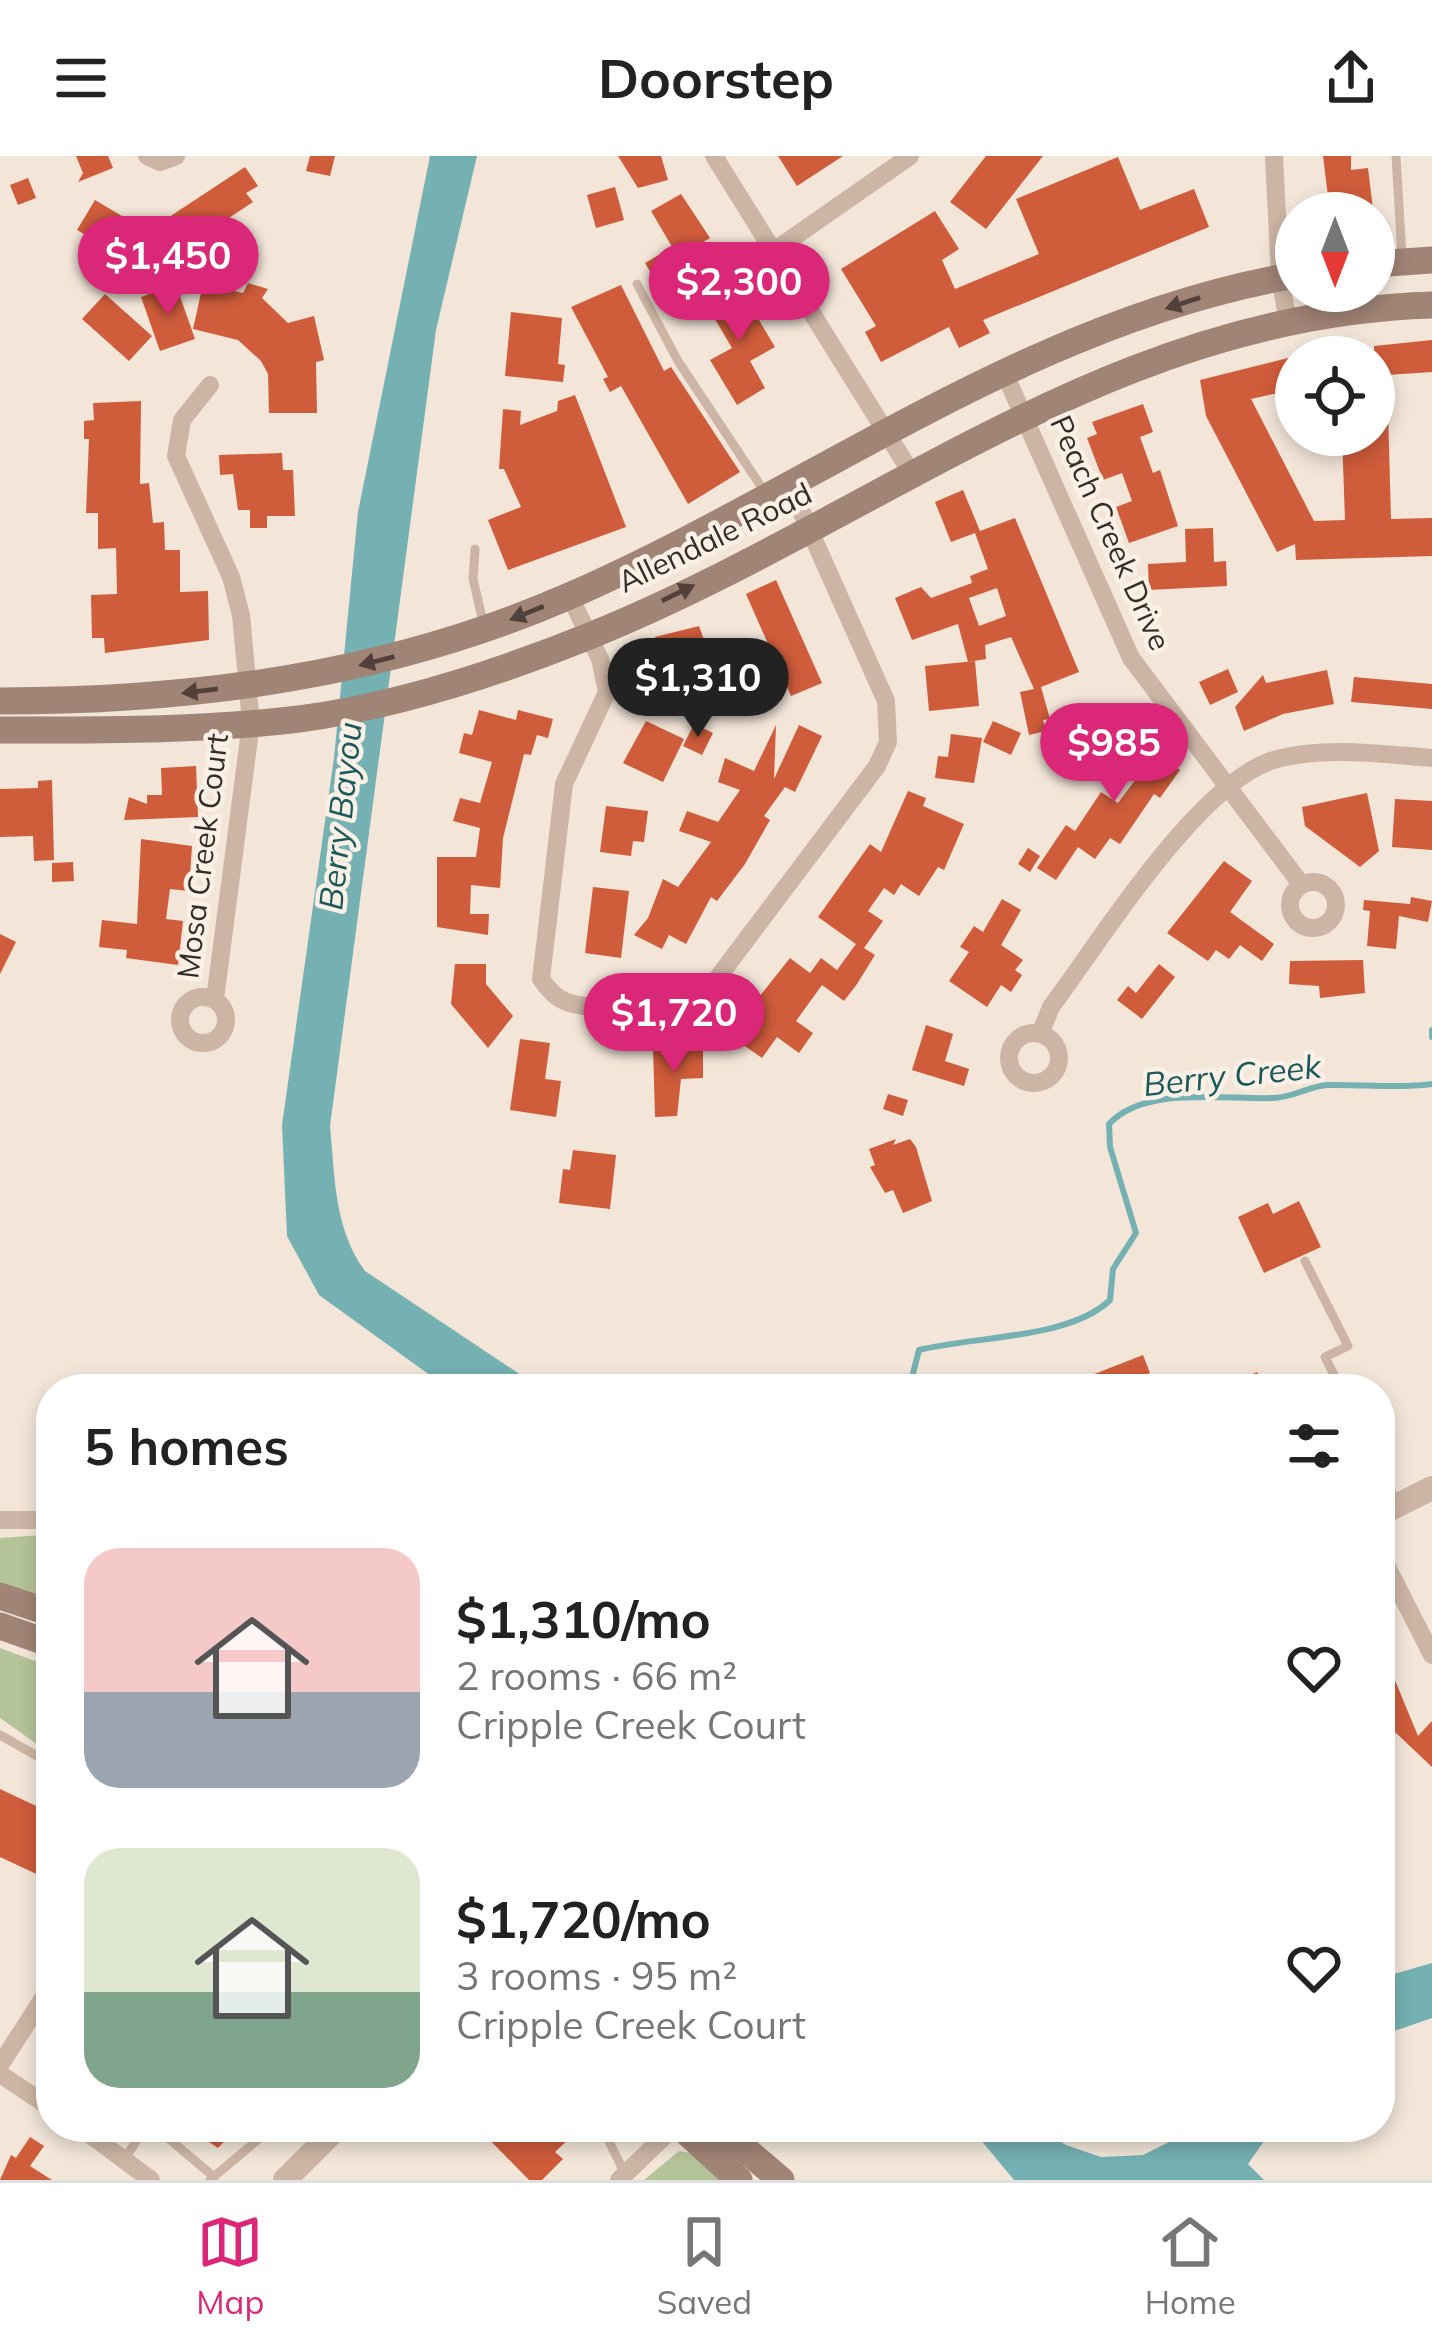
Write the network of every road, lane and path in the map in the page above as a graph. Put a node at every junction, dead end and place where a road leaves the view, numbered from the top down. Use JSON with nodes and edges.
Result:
{"nodes":[{"id":1,"x":147,"y":156,"type":"edge"},
{"id":2,"x":176,"y":156,"type":"edge"},
{"id":3,"x":715,"y":156,"type":"edge"},
{"id":4,"x":910,"y":156,"type":"edge"},
{"id":5,"x":1274,"y":156,"type":"edge"},
{"id":6,"x":1396,"y":156,"type":"edge"},
{"id":7,"x":1278,"y":192,"type":"edge"},
{"id":8,"x":771,"y":253,"type":"junction"},
{"id":9,"x":1432,"y":260,"type":"edge"},
{"id":10,"x":1403,"y":262,"type":"junction"},
{"id":11,"x":1395,"y":263,"type":"edge"},
{"id":12,"x":1275,"y":280,"type":"edge"},
{"id":13,"x":637,"y":284,"type":"dead end"},
{"id":14,"x":1432,"y":305,"type":"edge"},
{"id":15,"x":1288,"y":312,"type":"edge"},
{"id":16,"x":1288,"y":322,"type":"junction"},
{"id":17,"x":1004,"y":372,"type":"junction"},
{"id":18,"x":209,"y":385,"type":"dead end"},
{"id":19,"x":1026,"y":417,"type":"junction"},
{"id":20,"x":886,"y":434,"type":"junction"},
{"id":21,"x":912,"y":474,"type":"junction"},
{"id":22,"x":779,"y":491,"type":"junction"},
{"id":23,"x":811,"y":530,"type":"junction"},
{"id":24,"x":475,"y":549,"type":"dead end"},
{"id":25,"x":570,"y":596,"type":"junction"},
{"id":26,"x":485,"y":630,"type":"junction"},
{"id":27,"x":589,"y":636,"type":"junction"},
{"id":28,"x":249,"y":685,"type":"junction"},
{"id":29,"x":0,"y":701,"type":"edge"},
{"id":30,"x":87,"y":701,"type":"junction"},
{"id":31,"x":251,"y":723,"type":"junction"},
{"id":32,"x":0,"y":730,"type":"edge"},
{"id":33,"x":85,"y":730,"type":"junction"},
{"id":34,"x":1432,"y":758,"type":"edge"},
{"id":35,"x":1226,"y":789,"type":"junction"},
{"id":36,"x":1301,"y":884,"type":"dead end"},
{"id":37,"x":215,"y":999,"type":"dead end"},
{"id":38,"x":1040,"y":1034,"type":"dead end"},
{"id":39,"x":1305,"y":1261,"type":"dead end"},
{"id":40,"x":1334,"y":1374,"type":"edge"},
{"id":41,"x":1432,"y":1488,"type":"edge"},
{"id":42,"x":1395,"y":1506,"type":"edge"},
{"id":43,"x":0,"y":1520,"type":"edge"},
{"id":44,"x":36,"y":1520,"type":"edge"},
{"id":45,"x":1395,"y":1581,"type":"edge"},
{"id":46,"x":0,"y":1596,"type":"edge"},
{"id":47,"x":36,"y":1608,"type":"edge"},
{"id":48,"x":0,"y":1626,"type":"edge"},
{"id":49,"x":36,"y":1639,"type":"edge"},
{"id":50,"x":1432,"y":1654,"type":"edge"},
{"id":51,"x":0,"y":1735,"type":"edge"},
{"id":52,"x":36,"y":1755,"type":"edge"},
{"id":53,"x":36,"y":2009,"type":"edge"},
{"id":54,"x":0,"y":2065,"type":"edge"},
{"id":55,"x":0,"y":2074,"type":"edge"},
{"id":56,"x":36,"y":2098,"type":"edge"},
{"id":57,"x":103,"y":2142,"type":"edge"},
{"id":58,"x":136,"y":2142,"type":"edge"},
{"id":59,"x":172,"y":2142,"type":"edge"},
{"id":60,"x":257,"y":2142,"type":"edge"},
{"id":61,"x":323,"y":2142,"type":"edge"},
{"id":62,"x":608,"y":2142,"type":"edge"},
{"id":63,"x":661,"y":2142,"type":"edge"},
{"id":64,"x":695,"y":2142,"type":"edge"},
{"id":65,"x":738,"y":2142,"type":"edge"},
{"id":66,"x":126,"y":2157,"type":"junction"},
{"id":67,"x":622,"y":2177,"type":"edge"},
{"id":68,"x":212,"y":2178,"type":"edge"},
{"id":69,"x":151,"y":2180,"type":"edge"},
{"id":70,"x":285,"y":2180,"type":"edge"},
{"id":71,"x":739,"y":2180,"type":"edge"},
{"id":72,"x":781,"y":2180,"type":"edge"}],
"edges":[{"from":1,"to":2,"type":"street"},
{"from":3,"to":8,"type":"street"},
{"from":4,"to":8,"type":"street"},
{"from":5,"to":7,"type":"street"},
{"from":6,"to":10,"type":"lane"},
{"from":8,"to":20,"type":"street"},
{"from":9,"to":10,"type":"main road"},
{"from":10,"to":11,"type":"main road"},
{"from":12,"to":17,"type":"main road","name":"Allendale Road","one_way":true},
{"from":13,"to":22,"type":"lane"},
{"from":14,"to":16,"type":"main road","name":"Allendale Road"},
{"from":15,"to":16,"type":"street"},
{"from":16,"to":19,"type":"main road","name":"Allendale Road"},
{"from":17,"to":19,"type":"street","name":"Peach Creek Drive"},
{"from":17,"to":20,"type":"main road","name":"Allendale Road"},
{"from":18,"to":28,"type":"street","name":"Mosa Creek Court"},
{"from":19,"to":21,"type":"main road","name":"Allendale Road"},
{"from":19,"to":35,"type":"street","name":"Peach Creek Drive"},
{"from":20,"to":21,"type":"street"},
{"from":20,"to":22,"type":"main road","name":"Allendale Road"},
{"from":21,"to":23,"type":"main road","name":"Allendale Road"},
{"from":22,"to":23,"type":"street"},
{"from":22,"to":25,"type":"main road","name":"Allendale Road"},
{"from":27,"to":23,"type":"main road","name":"Allendale Road","one_way":true},
{"from":23,"to":27,"type":"street"},
{"from":24,"to":26,"type":"lane"},
{"from":25,"to":26,"type":"main road","name":"Allendale Road","one_way":true},
{"from":25,"to":27,"type":"street"},
{"from":26,"to":28,"type":"main road","name":"Allendale Road","one_way":true},
{"from":27,"to":31,"type":"main road","name":"Allendale Road"},
{"from":28,"to":30,"type":"main road","name":"Allendale Road","one_way":true},
{"from":28,"to":31,"type":"street","name":"Mosa Creek Court"},
{"from":29,"to":30,"type":"main road","name":"Allendale Road"},
{"from":30,"to":33,"type":"main road"},
{"from":31,"to":33,"type":"main road","name":"Allendale Road"},
{"from":31,"to":37,"type":"street","name":"Mosa Creek Court"},
{"from":32,"to":33,"type":"main road","name":"Allendale Road"},
{"from":34,"to":35,"type":"street"},
{"from":35,"to":36,"type":"street","name":"Peach Creek Drive"},
{"from":35,"to":38,"type":"street"},
{"from":39,"to":40,"type":"lane"},
{"from":41,"to":42,"type":"street"},
{"from":43,"to":44,"type":"street"},
{"from":45,"to":50,"type":"street"},
{"from":46,"to":47,"type":"main road"},
{"from":48,"to":49,"type":"main road"},
{"from":51,"to":52,"type":"lane"},
{"from":53,"to":54,"type":"street"},
{"from":55,"to":56,"type":"street"},
{"from":57,"to":66,"type":"street"},
{"from":58,"to":66,"type":"lane"},
{"from":59,"to":68,"type":"lane"},
{"from":60,"to":68,"type":"lane"},
{"from":61,"to":70,"type":"street"},
{"from":62,"to":67,"type":"lane"},
{"from":63,"to":67,"type":"street"},
{"from":64,"to":71,"type":"main road"},
{"from":65,"to":72,"type":"main road"},
{"from":66,"to":69,"type":"street"}]}
